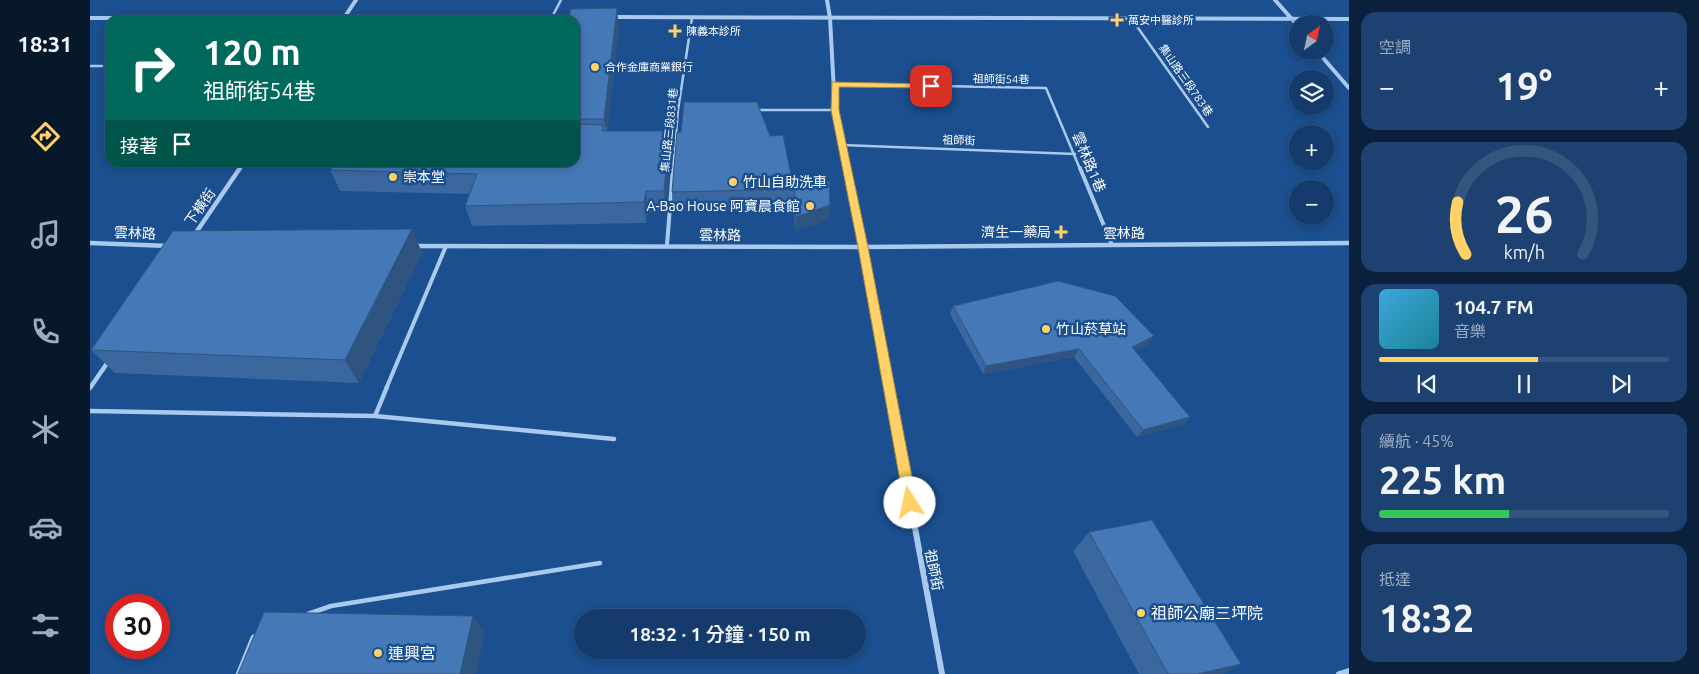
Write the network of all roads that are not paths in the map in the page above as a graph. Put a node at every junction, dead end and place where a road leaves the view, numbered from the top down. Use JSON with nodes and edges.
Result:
{"nodes":[{"id":1,"x":356,"y":0,"type":"edge"},
{"id":2,"x":561,"y":0,"type":"edge"},
{"id":3,"x":827,"y":0,"type":"edge"},
{"id":4,"x":1275,"y":0,"type":"edge"},
{"id":5,"x":346,"y":15,"type":"edge"},
{"id":6,"x":553,"y":15,"type":"edge"},
{"id":7,"x":1289,"y":16,"type":"edge"},
{"id":8,"x":612,"y":17,"type":"edge"},
{"id":9,"x":90,"y":18,"type":"edge"},
{"id":10,"x":105,"y":18,"type":"edge"},
{"id":11,"x":692,"y":18,"type":"junction"},
{"id":12,"x":830,"y":18,"type":"junction"},
{"id":13,"x":1131,"y":18,"type":"junction"},
{"id":14,"x":1289,"y":19,"type":"edge"},
{"id":15,"x":1334,"y":19,"type":"edge"},
{"id":16,"x":1349,"y":19,"type":"edge"},
{"id":17,"x":1325,"y":60,"type":"edge"},
{"id":18,"x":90,"y":66,"type":"edge"},
{"id":19,"x":102,"y":66,"type":"dead end"},
{"id":20,"x":835,"y":84,"type":"junction"},
{"id":21,"x":1046,"y":88,"type":"joint"},
{"id":22,"x":1349,"y":88,"type":"edge"},
{"id":23,"x":678,"y":110,"type":"junction"},
{"id":24,"x":688,"y":110,"type":"edge"},
{"id":25,"x":756,"y":110,"type":"edge"},
{"id":26,"x":835,"y":110,"type":"junction"},
{"id":27,"x":1208,"y":127,"type":"dead end"},
{"id":28,"x":666,"y":143,"type":"edge"},
{"id":29,"x":675,"y":143,"type":"junction"},
{"id":30,"x":842,"y":145,"type":"junction"},
{"id":31,"x":1075,"y":154,"type":"junction"},
{"id":32,"x":241,"y":167,"type":"edge"},
{"id":33,"x":192,"y":239,"type":"edge"},
{"id":34,"x":90,"y":243,"type":"edge"},
{"id":35,"x":1349,"y":243,"type":"edge"},
{"id":36,"x":1112,"y":244,"type":"junction"},
{"id":37,"x":667,"y":245,"type":"junction"},
{"id":38,"x":177,"y":246,"type":"edge"},
{"id":39,"x":406,"y":246,"type":"edge"},
{"id":40,"x":446,"y":246,"type":"junction"},
{"id":41,"x":863,"y":247,"type":"junction"},
{"id":42,"x":112,"y":357,"type":"edge"},
{"id":43,"x":90,"y":388,"type":"edge"},
{"id":44,"x":90,"y":411,"type":"edge"},
{"id":45,"x":375,"y":416,"type":"junction"},
{"id":46,"x":614,"y":439,"type":"dead end"},
{"id":47,"x":600,"y":563,"type":"dead end"},
{"id":48,"x":303,"y":616,"type":"edge"},
{"id":49,"x":261,"y":633,"type":"edge"},
{"id":50,"x":1349,"y":671,"type":"edge"},
{"id":51,"x":238,"y":674,"type":"edge"},
{"id":52,"x":942,"y":674,"type":"edge"},
{"id":53,"x":1339,"y":674,"type":"edge"}],
"edges":[{"from":1,"to":5,"type":"street"},
{"from":2,"to":6,"type":"lane"},
{"from":3,"to":12,"type":"street","name":"祖師街"},
{"from":4,"to":7,"type":"street"},
{"from":8,"to":11,"type":"street"},
{"from":9,"to":10,"type":"street"},
{"from":11,"to":12,"type":"street"},
{"from":11,"to":23,"type":"lane","name":"集山路三段831巷"},
{"from":12,"to":13,"type":"street"},
{"from":12,"to":20,"type":"street","name":"祖師街"},
{"from":13,"to":14,"type":"street"},
{"from":13,"to":27,"type":"lane","name":"集山路三段783巷"},
{"from":15,"to":16,"type":"street"},
{"from":17,"to":22,"type":"street"},
{"from":18,"to":19,"type":"lane"},
{"from":20,"to":21,"type":"lane","name":"祖師街54巷"},
{"from":20,"to":26,"type":"street","name":"祖師街"},
{"from":21,"to":31,"type":"lane","name":"雲林路1巷"},
{"from":23,"to":24,"type":"lane"},
{"from":23,"to":29,"type":"lane","name":"集山路三段831巷"},
{"from":25,"to":26,"type":"lane"},
{"from":26,"to":30,"type":"street","name":"祖師街"},
{"from":28,"to":29,"type":"lane"},
{"from":29,"to":37,"type":"lane","name":"集山路三段831巷"},
{"from":30,"to":31,"type":"lane","name":"祖師街"},
{"from":30,"to":41,"type":"street","name":"祖師街"},
{"from":31,"to":36,"type":"lane","name":"雲林路1巷"},
{"from":32,"to":33,"type":"street","name":"下橫街"},
{"from":34,"to":38,"type":"street","name":"雲林路"},
{"from":35,"to":36,"type":"street","name":"雲林路"},
{"from":36,"to":41,"type":"street","name":"雲林路"},
{"from":37,"to":40,"type":"street","name":"雲林路"},
{"from":37,"to":41,"type":"street","name":"雲林路"},
{"from":39,"to":40,"type":"street","name":"雲林路"},
{"from":40,"to":45,"type":"lane"},
{"from":41,"to":52,"type":"street","name":"祖師街"},
{"from":42,"to":43,"type":"street"},
{"from":44,"to":45,"type":"lane"},
{"from":45,"to":46,"type":"lane"},
{"from":47,"to":48,"type":"lane"},
{"from":49,"to":51,"type":"lane"},
{"from":50,"to":53,"type":"street"}]}
